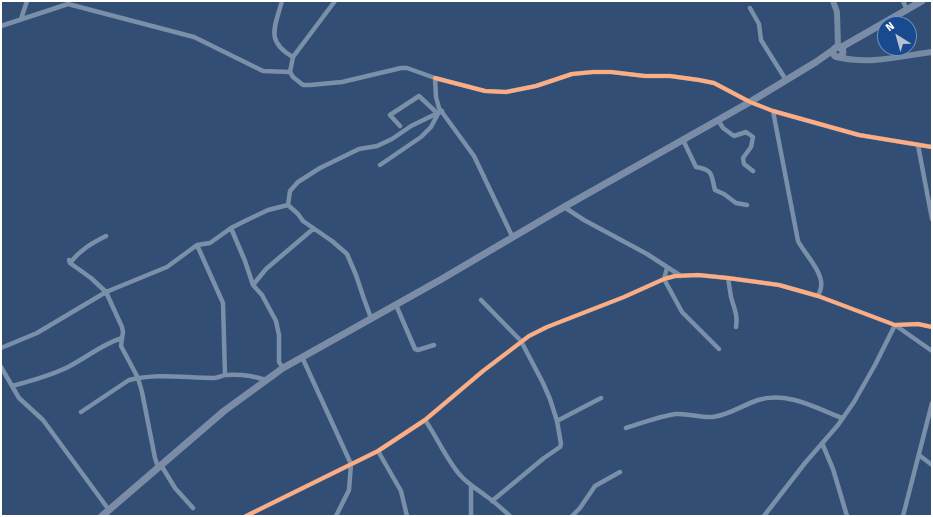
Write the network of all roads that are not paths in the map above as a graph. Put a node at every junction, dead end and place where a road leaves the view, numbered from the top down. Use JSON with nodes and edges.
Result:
{"nodes":[{"id":1,"x":27,"y":1,"type":"edge"},
{"id":2,"x":282,"y":1,"type":"edge"},
{"id":3,"x":335,"y":1,"type":"edge"},
{"id":4,"x":833,"y":1,"type":"edge"},
{"id":5,"x":902,"y":1,"type":"edge"},
{"id":6,"x":922,"y":1,"type":"edge"},
{"id":7,"x":750,"y":8,"type":"dead end"},
{"id":8,"x":907,"y":10,"type":"junction"},
{"id":9,"x":21,"y":19,"type":"junction"},
{"id":10,"x":1,"y":26,"type":"edge"},
{"id":11,"x":838,"y":52,"type":"junction"},
{"id":12,"x":932,"y":52,"type":"edge"},
{"id":13,"x":293,"y":57,"type":"junction"},
{"id":14,"x":290,"y":72,"type":"junction"},
{"id":15,"x":435,"y":78,"type":"junction"},
{"id":16,"x":786,"y":80,"type":"junction"},
{"id":17,"x":750,"y":102,"type":"junction"},
{"id":18,"x":773,"y":111,"type":"junction"},
{"id":19,"x":439,"y":112,"type":"junction"},
{"id":20,"x":718,"y":120,"type":"junction"},
{"id":21,"x":400,"y":126,"type":"dead end"},
{"id":22,"x":683,"y":140,"type":"junction"},
{"id":23,"x":918,"y":145,"type":"junction"},
{"id":24,"x":932,"y":147,"type":"edge"},
{"id":25,"x":380,"y":165,"type":"dead end"},
{"id":26,"x":753,"y":171,"type":"dead end"},
{"id":27,"x":288,"y":205,"type":"junction"},
{"id":28,"x":746,"y":205,"type":"dead end"},
{"id":29,"x":564,"y":207,"type":"junction"},
{"id":30,"x":932,"y":219,"type":"edge"},
{"id":31,"x":231,"y":228,"type":"junction"},
{"id":32,"x":313,"y":229,"type":"junction"},
{"id":33,"x":106,"y":236,"type":"dead end"},
{"id":34,"x":513,"y":238,"type":"junction"},
{"id":35,"x":197,"y":245,"type":"junction"},
{"id":36,"x":667,"y":268,"type":"junction"},
{"id":37,"x":681,"y":276,"type":"junction"},
{"id":38,"x":728,"y":278,"type":"junction"},
{"id":39,"x":664,"y":279,"type":"junction"},
{"id":40,"x":253,"y":285,"type":"junction"},
{"id":41,"x":106,"y":292,"type":"junction"},
{"id":42,"x":818,"y":296,"type":"junction"},
{"id":43,"x":481,"y":300,"type":"dead end"},
{"id":44,"x":396,"y":305,"type":"junction"},
{"id":45,"x":371,"y":318,"type":"junction"},
{"id":46,"x":895,"y":325,"type":"junction"},
{"id":47,"x":736,"y":327,"type":"dead end"},
{"id":48,"x":932,"y":327,"type":"edge"},
{"id":49,"x":122,"y":338,"type":"junction"},
{"id":50,"x":521,"y":341,"type":"junction"},
{"id":51,"x":434,"y":344,"type":"dead end"},
{"id":52,"x":1,"y":348,"type":"edge"},
{"id":53,"x":719,"y":349,"type":"dead end"},
{"id":54,"x":932,"y":351,"type":"edge"},
{"id":55,"x":302,"y":357,"type":"junction"},
{"id":56,"x":1,"y":367,"type":"edge"},
{"id":57,"x":283,"y":368,"type":"junction"},
{"id":58,"x":225,"y":375,"type":"junction"},
{"id":59,"x":138,"y":378,"type":"junction"},
{"id":60,"x":266,"y":380,"type":"junction"},
{"id":61,"x":12,"y":386,"type":"junction"},
{"id":62,"x":601,"y":398,"type":"dead end"},
{"id":63,"x":932,"y":403,"type":"edge"},
{"id":64,"x":81,"y":412,"type":"dead end"},
{"id":65,"x":842,"y":418,"type":"junction"},
{"id":66,"x":425,"y":420,"type":"junction"},
{"id":67,"x":557,"y":421,"type":"junction"},
{"id":68,"x":626,"y":428,"type":"dead end"},
{"id":69,"x":822,"y":443,"type":"junction"},
{"id":70,"x":378,"y":451,"type":"junction"},
{"id":71,"x":919,"y":455,"type":"junction"},
{"id":72,"x":351,"y":464,"type":"junction"},
{"id":73,"x":932,"y":465,"type":"edge"},
{"id":74,"x":160,"y":466,"type":"junction"},
{"id":75,"x":620,"y":472,"type":"dead end"},
{"id":76,"x":471,"y":487,"type":"junction"},
{"id":77,"x":492,"y":501,"type":"junction"},
{"id":78,"x":193,"y":508,"type":"dead end"},
{"id":79,"x":109,"y":510,"type":"junction"},
{"id":80,"x":102,"y":516,"type":"edge"},
{"id":81,"x":246,"y":516,"type":"edge"},
{"id":82,"x":336,"y":516,"type":"edge"},
{"id":83,"x":407,"y":516,"type":"edge"},
{"id":84,"x":472,"y":516,"type":"edge"},
{"id":85,"x":510,"y":516,"type":"edge"},
{"id":86,"x":572,"y":516,"type":"edge"},
{"id":87,"x":764,"y":516,"type":"edge"},
{"id":88,"x":847,"y":516,"type":"edge"},
{"id":89,"x":903,"y":516,"type":"edge"}],
"edges":[{"from":1,"to":9,"type":"street"},
{"from":2,"to":13,"type":"street"},
{"from":3,"to":13,"type":"street"},
{"from":4,"to":11,"type":"main road"},
{"from":5,"to":8,"type":"street"},
{"from":6,"to":8,"type":"main road"},
{"from":7,"to":16,"type":"street"},
{"from":8,"to":11,"type":"main road"},
{"from":9,"to":10,"type":"street"},
{"from":9,"to":14,"type":"street"},
{"from":11,"to":12,"type":"main road"},
{"from":11,"to":16,"type":"main road"},
{"from":13,"to":14,"type":"street"},
{"from":14,"to":15,"type":"street"},
{"from":15,"to":17,"type":"street"},
{"from":15,"to":19,"type":"street"},
{"from":16,"to":17,"type":"main road"},
{"from":17,"to":18,"type":"street"},
{"from":17,"to":20,"type":"main road"},
{"from":18,"to":23,"type":"street"},
{"from":18,"to":42,"type":"street"},
{"from":19,"to":21,"type":"street"},
{"from":19,"to":25,"type":"street"},
{"from":19,"to":27,"type":"street"},
{"from":19,"to":34,"type":"street"},
{"from":20,"to":22,"type":"main road"},
{"from":20,"to":26,"type":"street"},
{"from":22,"to":28,"type":"street"},
{"from":22,"to":29,"type":"main road"},
{"from":23,"to":24,"type":"street"},
{"from":23,"to":30,"type":"street"},
{"from":27,"to":31,"type":"street"},
{"from":27,"to":32,"type":"street"},
{"from":29,"to":34,"type":"main road"},
{"from":29,"to":36,"type":"street"},
{"from":31,"to":35,"type":"street"},
{"from":31,"to":40,"type":"street"},
{"from":32,"to":40,"type":"street"},
{"from":32,"to":45,"type":"street"},
{"from":33,"to":41,"type":"street"},
{"from":34,"to":44,"type":"main road"},
{"from":35,"to":41,"type":"street"},
{"from":35,"to":58,"type":"street"},
{"from":36,"to":37,"type":"street"},
{"from":36,"to":39,"type":"street"},
{"from":37,"to":38,"type":"street"},
{"from":37,"to":39,"type":"street"},
{"from":38,"to":42,"type":"street"},
{"from":38,"to":47,"type":"street"},
{"from":39,"to":50,"type":"street"},
{"from":39,"to":53,"type":"street"},
{"from":40,"to":57,"type":"street"},
{"from":41,"to":49,"type":"street"},
{"from":41,"to":52,"type":"street"},
{"from":42,"to":46,"type":"street"},
{"from":43,"to":50,"type":"street"},
{"from":44,"to":45,"type":"main road"},
{"from":44,"to":51,"type":"street"},
{"from":45,"to":55,"type":"main road"},
{"from":46,"to":48,"type":"street"},
{"from":46,"to":54,"type":"street"},
{"from":46,"to":65,"type":"street"},
{"from":49,"to":59,"type":"street"},
{"from":49,"to":61,"type":"street"},
{"from":50,"to":66,"type":"street"},
{"from":50,"to":67,"type":"street"},
{"from":55,"to":57,"type":"main road"},
{"from":55,"to":72,"type":"street"},
{"from":56,"to":61,"type":"street"},
{"from":57,"to":60,"type":"main road"},
{"from":58,"to":59,"type":"street"},
{"from":58,"to":60,"type":"street"},
{"from":59,"to":64,"type":"street"},
{"from":59,"to":74,"type":"street"},
{"from":60,"to":74,"type":"main road"},
{"from":61,"to":79,"type":"street"},
{"from":62,"to":67,"type":"street"},
{"from":63,"to":71,"type":"street"},
{"from":65,"to":68,"type":"street"},
{"from":65,"to":69,"type":"street"},
{"from":66,"to":70,"type":"street"},
{"from":66,"to":76,"type":"street"},
{"from":67,"to":77,"type":"street"},
{"from":69,"to":87,"type":"street"},
{"from":69,"to":88,"type":"street"},
{"from":70,"to":72,"type":"street"},
{"from":70,"to":83,"type":"street"},
{"from":71,"to":73,"type":"street"},
{"from":71,"to":89,"type":"street"},
{"from":72,"to":81,"type":"street"},
{"from":72,"to":82,"type":"street"},
{"from":74,"to":78,"type":"street"},
{"from":74,"to":79,"type":"main road"},
{"from":75,"to":86,"type":"street"},
{"from":76,"to":77,"type":"street"},
{"from":76,"to":84,"type":"street"},
{"from":77,"to":85,"type":"street"},
{"from":79,"to":80,"type":"main road"}]}
